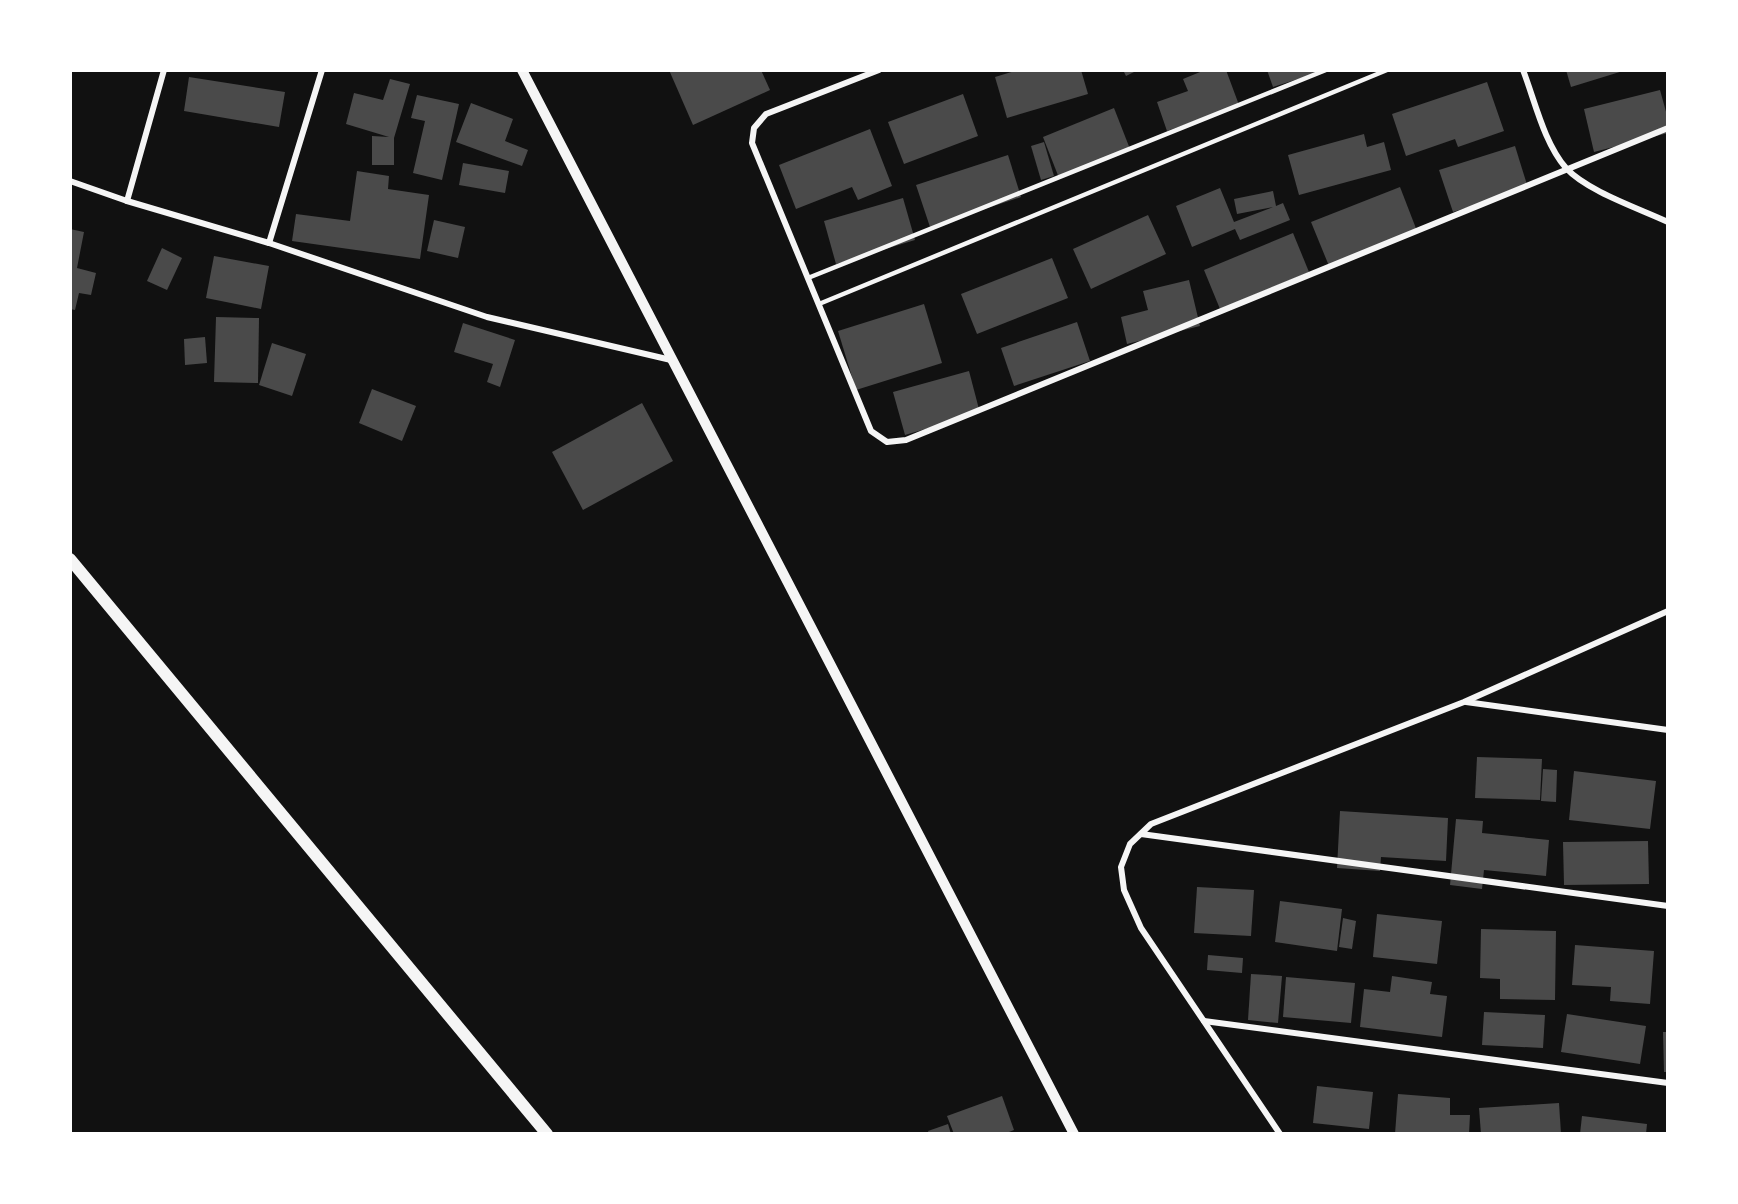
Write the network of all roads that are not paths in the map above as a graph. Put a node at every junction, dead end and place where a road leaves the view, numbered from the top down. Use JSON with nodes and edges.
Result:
{"nodes":[{"id":1,"x":164,"y":70,"type":"edge"},
{"id":2,"x":322,"y":70,"type":"edge"},
{"id":3,"x":522,"y":70,"type":"edge"},
{"id":4,"x":879,"y":70,"type":"edge"},
{"id":5,"x":1326,"y":70,"type":"edge"},
{"id":6,"x":1387,"y":70,"type":"edge"},
{"id":7,"x":1523,"y":70,"type":"edge"},
{"id":8,"x":1668,"y":128,"type":"edge"},
{"id":9,"x":1567,"y":168,"type":"junction"},
{"id":10,"x":70,"y":181,"type":"edge"},
{"id":11,"x":127,"y":201,"type":"junction"},
{"id":12,"x":1668,"y":222,"type":"edge"},
{"id":13,"x":269,"y":243,"type":"junction"},
{"id":14,"x":808,"y":278,"type":"junction"},
{"id":15,"x":819,"y":304,"type":"junction"},
{"id":16,"x":672,"y":360,"type":"junction"},
{"id":17,"x":70,"y":559,"type":"edge"},
{"id":18,"x":1668,"y":611,"type":"edge"},
{"id":19,"x":1464,"y":702,"type":"junction"},
{"id":20,"x":1668,"y":730,"type":"edge"},
{"id":21,"x":1141,"y":834,"type":"junction"},
{"id":22,"x":1668,"y":906,"type":"edge"},
{"id":23,"x":1204,"y":1021,"type":"junction"},
{"id":24,"x":1668,"y":1083,"type":"edge"},
{"id":25,"x":547,"y":1134,"type":"edge"},
{"id":26,"x":1074,"y":1134,"type":"edge"},
{"id":27,"x":1280,"y":1134,"type":"edge"}],
"edges":[{"from":1,"to":11,"type":"street"},
{"from":2,"to":13,"type":"street"},
{"from":3,"to":16,"type":"street"},
{"from":4,"to":14,"type":"street"},
{"from":5,"to":14,"type":"lane"},
{"from":6,"to":15,"type":"lane"},
{"from":7,"to":9,"type":"street"},
{"from":8,"to":9,"type":"street"},
{"from":9,"to":12,"type":"street"},
{"from":9,"to":15,"type":"street"},
{"from":10,"to":11,"type":"street"},
{"from":11,"to":13,"type":"street"},
{"from":13,"to":16,"type":"street"},
{"from":14,"to":15,"type":"street"},
{"from":16,"to":26,"type":"street"},
{"from":17,"to":25,"type":"main road"},
{"from":18,"to":19,"type":"street"},
{"from":19,"to":20,"type":"street"},
{"from":19,"to":21,"type":"street"},
{"from":21,"to":22,"type":"street"},
{"from":21,"to":23,"type":"street"},
{"from":23,"to":24,"type":"street"},
{"from":23,"to":27,"type":"street"}]}
